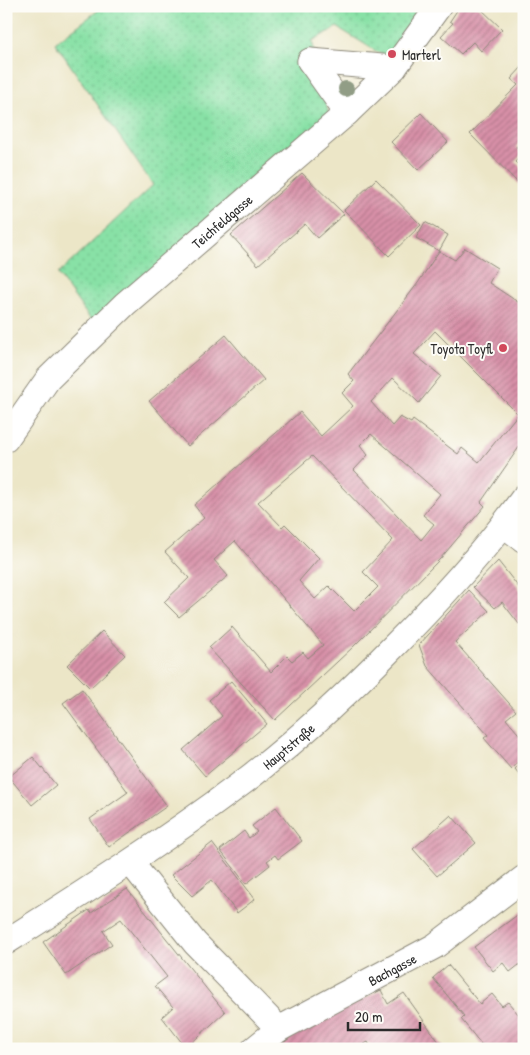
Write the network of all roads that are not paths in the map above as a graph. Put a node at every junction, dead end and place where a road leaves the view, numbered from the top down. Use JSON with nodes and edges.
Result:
{"nodes":[{"id":1,"x":440,"y":6,"type":"edge"},
{"id":2,"x":394,"y":68,"type":"junction"},
{"id":3,"x":347,"y":113,"type":"junction"},
{"id":4,"x":6,"y":439,"type":"edge"},
{"id":5,"x":524,"y":497,"type":"edge"},
{"id":6,"x":504,"y":525,"type":"junction"},
{"id":7,"x":524,"y":540,"type":"edge"},
{"id":8,"x":131,"y":863,"type":"junction"},
{"id":9,"x":524,"y":878,"type":"edge"},
{"id":10,"x":6,"y":942,"type":"edge"},
{"id":11,"x":280,"y":1029,"type":"junction"},
{"id":12,"x":254,"y":1049,"type":"edge"}],
"edges":[{"from":1,"to":2,"type":"street","name":"Teichfeldgasse"},
{"from":2,"to":3,"type":"street","name":"Teichfeldgasse"},
{"from":2,"to":3,"type":"street"},
{"from":3,"to":4,"type":"street","name":"Teichfeldgasse"},
{"from":5,"to":6,"type":"street","name":"Hauptstraße"},
{"from":6,"to":7,"type":"street"},
{"from":6,"to":8,"type":"street","name":"Hauptstraße"},
{"from":8,"to":10,"type":"street","name":"Hauptstraße"},
{"from":8,"to":11,"type":"street"},
{"from":9,"to":11,"type":"street","name":"Bachgasse"},
{"from":11,"to":12,"type":"street","name":"Bachgasse"}]}
